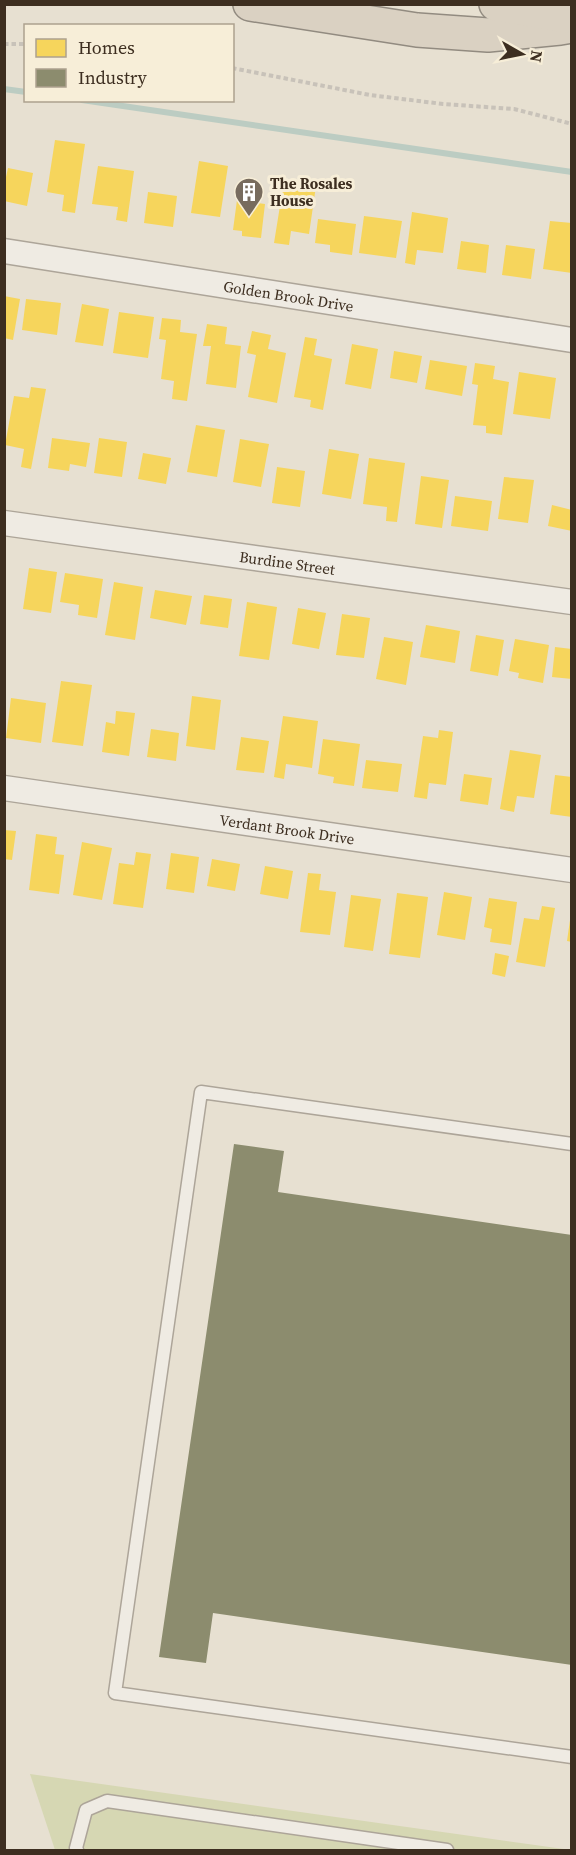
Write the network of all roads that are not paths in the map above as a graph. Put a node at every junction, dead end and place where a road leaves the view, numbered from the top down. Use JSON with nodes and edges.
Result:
{"nodes":[{"id":1,"x":250,"y":4,"type":"edge"},
{"id":2,"x":496,"y":4,"type":"edge"},
{"id":3,"x":572,"y":17,"type":"edge"},
{"id":4,"x":572,"y":26,"type":"edge"},
{"id":5,"x":4,"y":251,"type":"edge"},
{"id":6,"x":572,"y":340,"type":"edge"},
{"id":7,"x":4,"y":523,"type":"edge"},
{"id":8,"x":572,"y":603,"type":"edge"},
{"id":9,"x":4,"y":788,"type":"edge"},
{"id":10,"x":572,"y":870,"type":"edge"},
{"id":11,"x":572,"y":1144,"type":"edge"},
{"id":12,"x":572,"y":1757,"type":"edge"},
{"id":13,"x":76,"y":1851,"type":"edge"},
{"id":14,"x":447,"y":1851,"type":"edge"}],
"edges":[{"from":1,"to":4,"type":"highway"},
{"from":2,"to":3,"type":"highway"},
{"from":5,"to":6,"type":"street","name":"Golden Brook Drive"},
{"from":7,"to":8,"type":"street","name":"Burdine Street"},
{"from":9,"to":10,"type":"street","name":"Verdant Brook Drive"},
{"from":11,"to":12,"type":"lane"},
{"from":13,"to":14,"type":"lane"}]}
